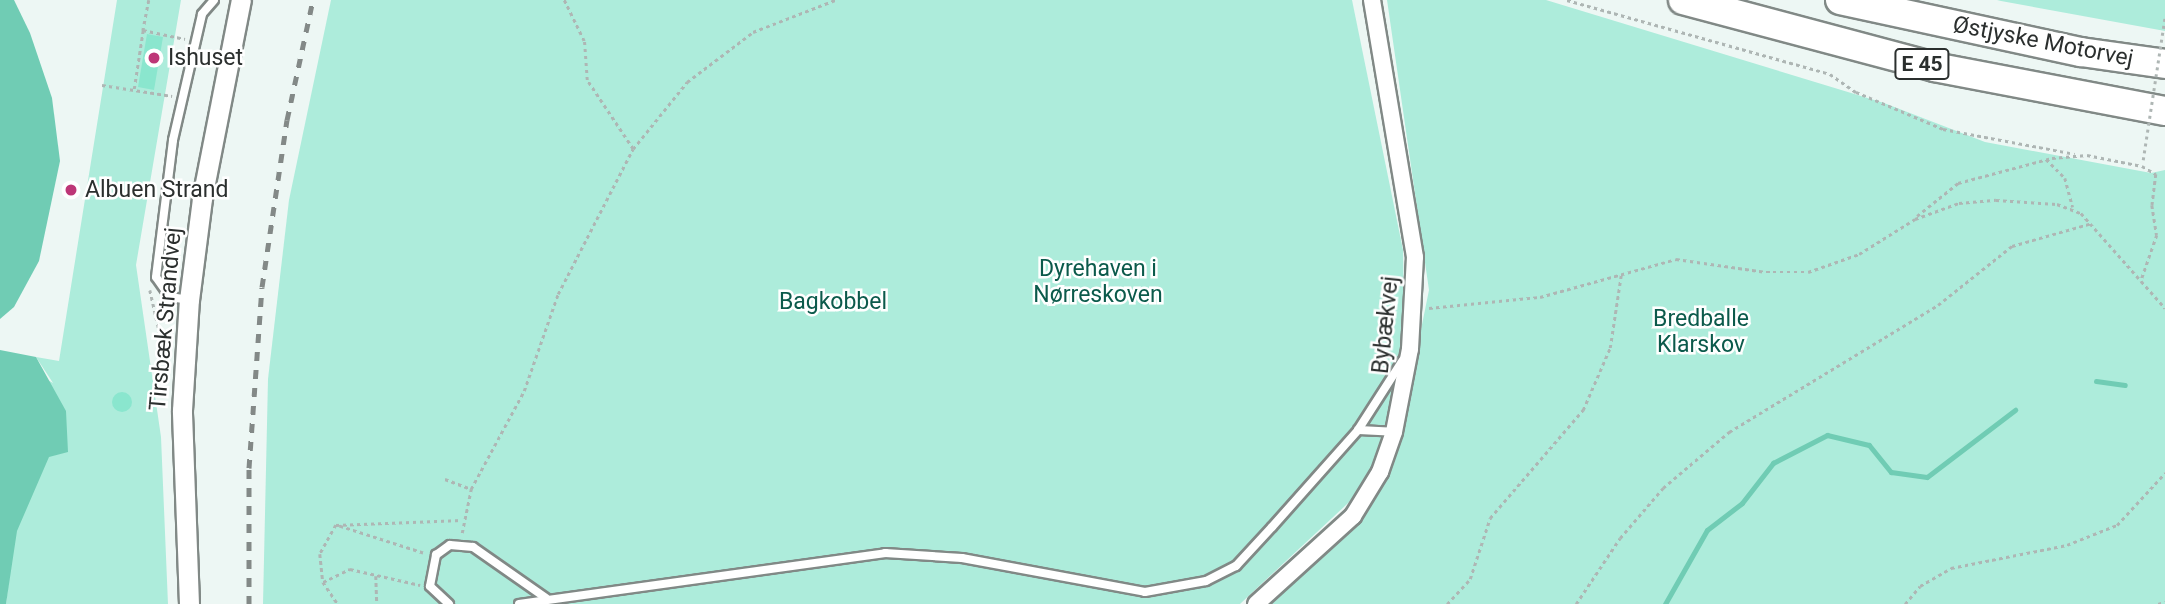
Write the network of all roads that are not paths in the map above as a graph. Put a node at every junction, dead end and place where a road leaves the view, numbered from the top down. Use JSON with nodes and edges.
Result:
{"nodes":[{"id":1,"x":214,"y":0,"type":"edge"},
{"id":2,"x":242,"y":0,"type":"edge"},
{"id":3,"x":1372,"y":0,"type":"edge"},
{"id":4,"x":1683,"y":0,"type":"edge"},
{"id":5,"x":1840,"y":0,"type":"edge"},
{"id":6,"x":2165,"y":64,"type":"edge"},
{"id":7,"x":2165,"y":111,"type":"edge"},
{"id":8,"x":189,"y":300,"type":"junction"},
{"id":9,"x":1410,"y":349,"type":"junction"},
{"id":10,"x":1358,"y":430,"type":"junction"},
{"id":11,"x":1394,"y":432,"type":"junction"},
{"id":12,"x":546,"y":598,"type":"junction"},
{"id":13,"x":189,"y":604,"type":"edge"},
{"id":14,"x":449,"y":604,"type":"edge"},
{"id":15,"x":519,"y":604,"type":"edge"},
{"id":16,"x":1256,"y":604,"type":"edge"}],
"edges":[{"from":1,"to":8,"type":"lane"},
{"from":2,"to":8,"type":"street","name":"Tirsbæk Strandvej"},
{"from":3,"to":9,"type":"street","name":"Bybækvej"},
{"from":4,"to":7,"type":"highway","name":"Østjyske Motorvej","number":"E 45"},
{"from":5,"to":6,"type":"highway","name":"Østjyske Motorvej","number":"E 45"},
{"from":8,"to":13,"type":"street","name":"Tirsbæk Strandvej"},
{"from":9,"to":10,"type":"lane"},
{"from":9,"to":11,"type":"street","name":"Bybækvej"},
{"from":10,"to":11,"type":"lane"},
{"from":10,"to":12,"type":"lane"},
{"from":11,"to":16,"type":"street","name":"Bybækvej"},
{"from":12,"to":14,"type":"lane"},
{"from":12,"to":15,"type":"lane"}]}
